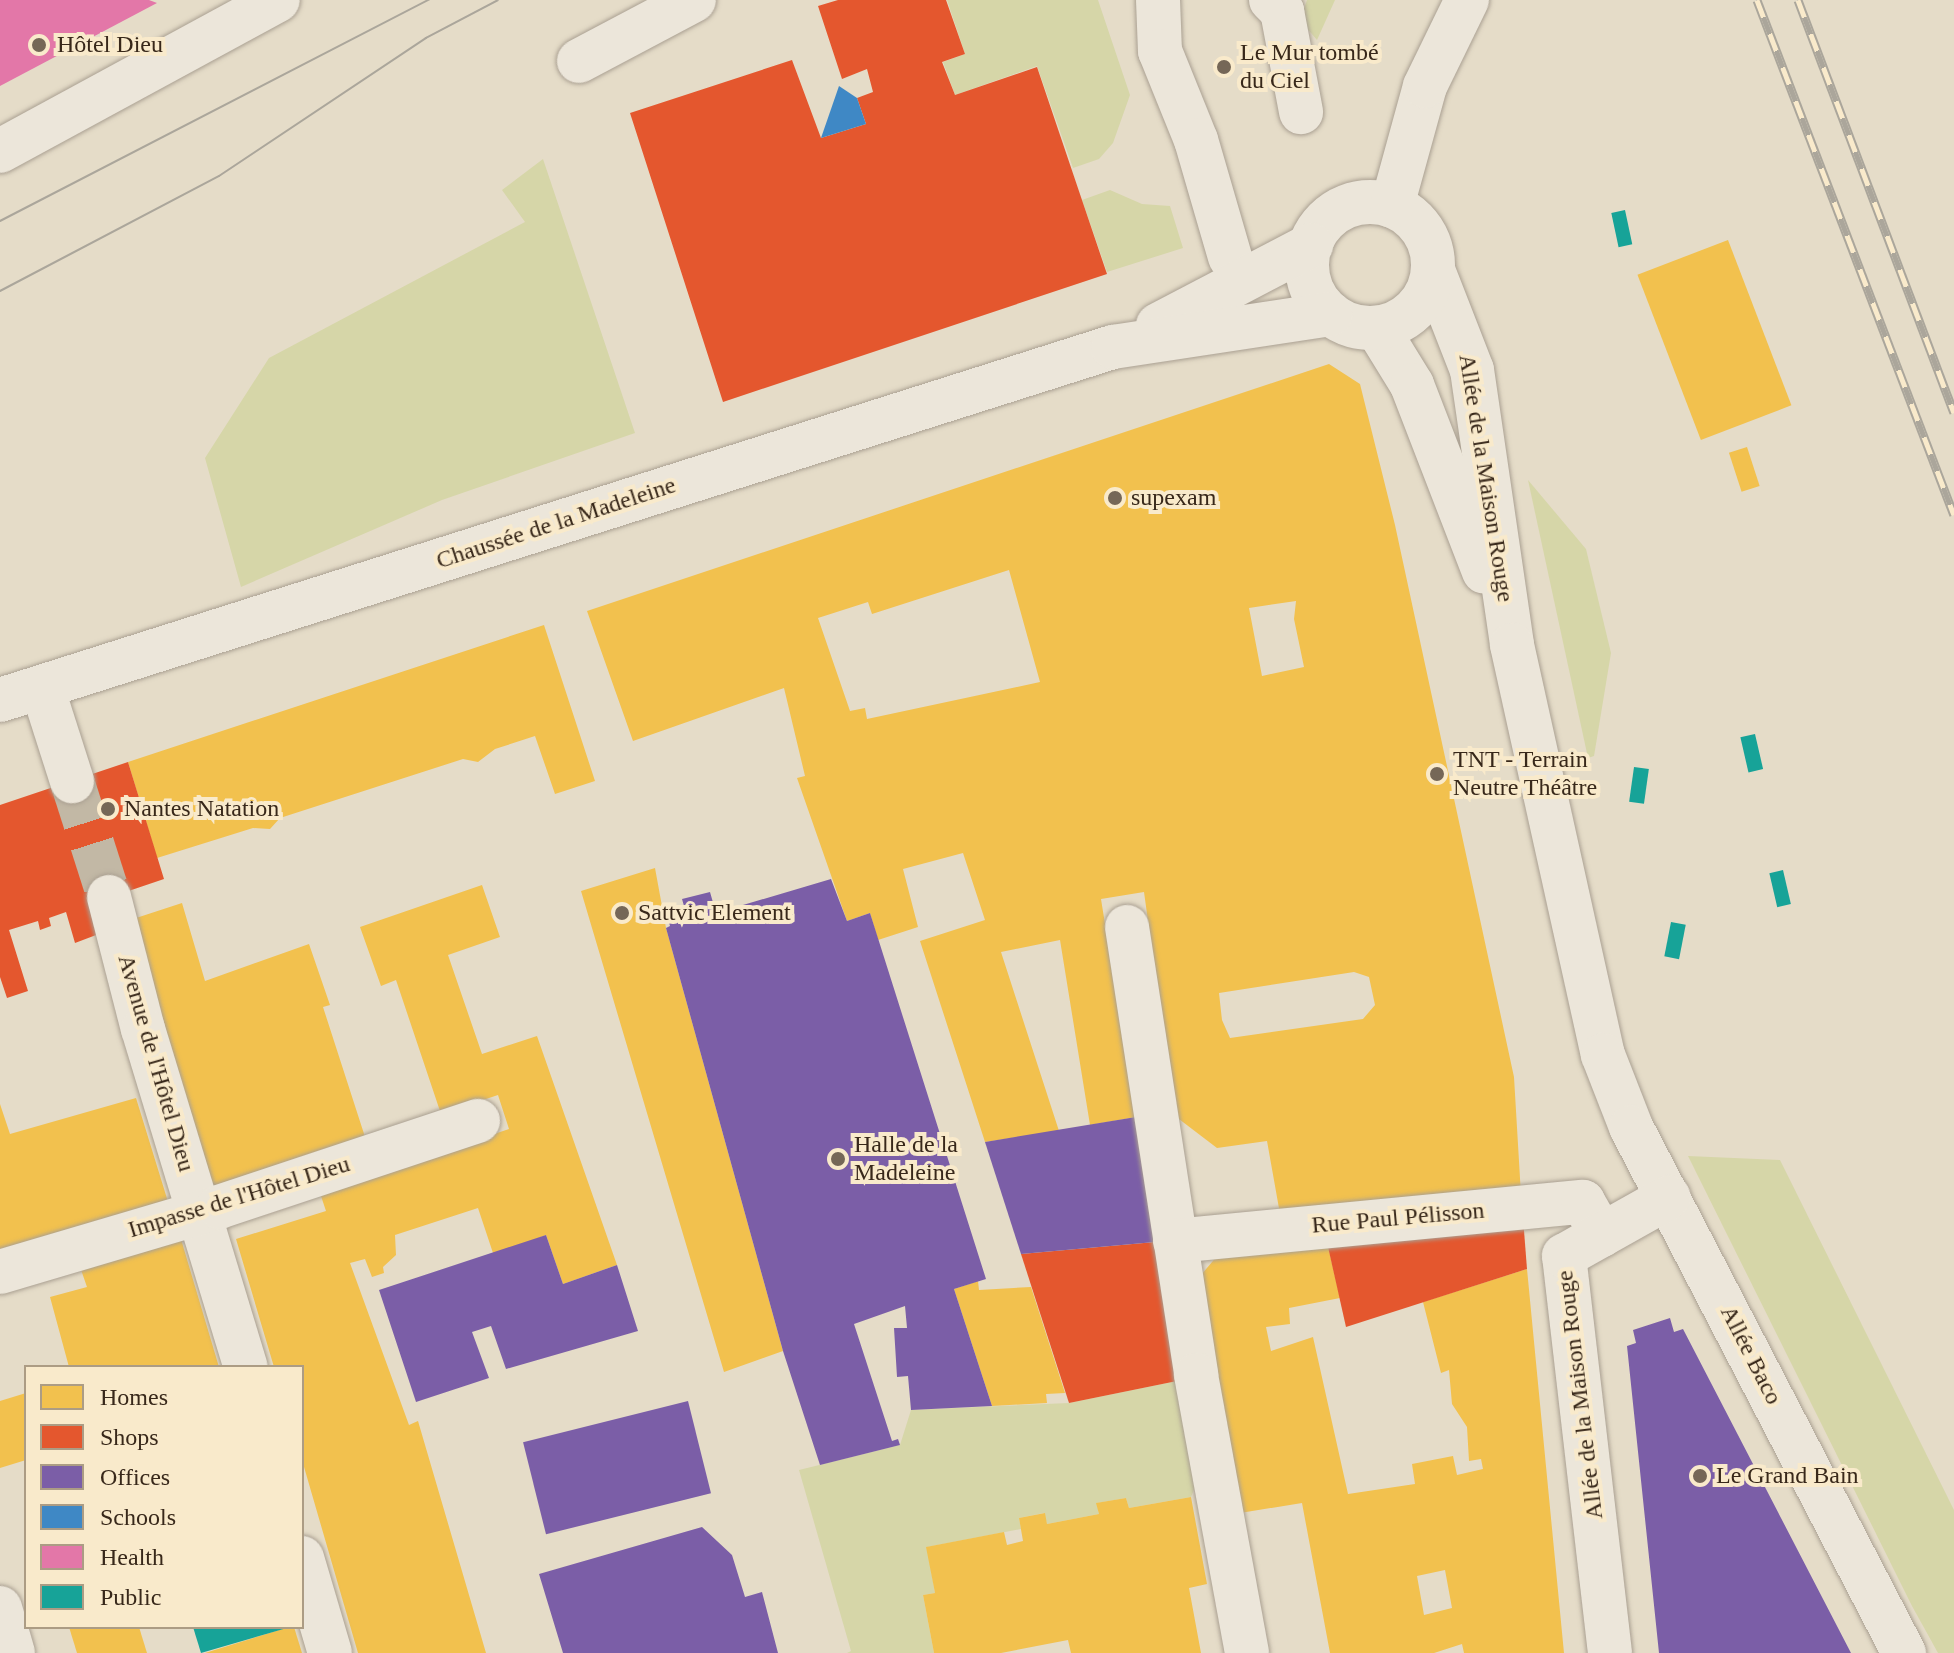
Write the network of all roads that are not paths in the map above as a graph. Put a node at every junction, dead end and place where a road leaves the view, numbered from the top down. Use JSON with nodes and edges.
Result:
{"nodes":[{"id":1,"x":278,"y":0,"type":"edge"},
{"id":2,"x":694,"y":0,"type":"edge"},
{"id":3,"x":1158,"y":0,"type":"edge"},
{"id":4,"x":1271,"y":0,"type":"edge"},
{"id":5,"x":1467,"y":0,"type":"edge"},
{"id":6,"x":579,"y":61,"type":"dead end"},
{"id":7,"x":1301,"y":112,"type":"dead end"},
{"id":8,"x":0,"y":151,"type":"edge"},
{"id":9,"x":1392,"y":206,"type":"junction"},
{"id":10,"x":1311,"y":245,"type":"junction"},
{"id":11,"x":1230,"y":257,"type":"dead end"},
{"id":12,"x":1433,"y":270,"type":"junction"},
{"id":13,"x":1331,"y":314,"type":"junction"},
{"id":14,"x":1377,"y":328,"type":"junction"},
{"id":15,"x":1113,"y":347,"type":"junction"},
{"id":16,"x":1512,"y":645,"type":"junction"},
{"id":17,"x":42,"y":687,"type":"junction"},
{"id":18,"x":0,"y":700,"type":"edge"},
{"id":19,"x":72,"y":781,"type":"tunnel mouth"},
{"id":20,"x":109,"y":897,"type":"tunnel mouth"},
{"id":21,"x":1127,"y":927,"type":"dead end"},
{"id":22,"x":1603,"y":1055,"type":"joint"},
{"id":23,"x":478,"y":1121,"type":"dead end"},
{"id":24,"x":1669,"y":1197,"type":"junction"},
{"id":25,"x":200,"y":1212,"type":"junction"},
{"id":26,"x":1602,"y":1235,"type":"junction"},
{"id":27,"x":1175,"y":1241,"type":"junction"},
{"id":28,"x":0,"y":1272,"type":"edge"},
{"id":29,"x":245,"y":1365,"type":"edge"},
{"id":30,"x":304,"y":1565,"type":"edge"},
{"id":31,"x":0,"y":1608,"type":"edge"},
{"id":32,"x":13,"y":1653,"type":"edge"},
{"id":33,"x":330,"y":1653,"type":"edge"},
{"id":34,"x":1247,"y":1653,"type":"edge"},
{"id":35,"x":1610,"y":1653,"type":"edge"},
{"id":36,"x":1904,"y":1653,"type":"edge"}],
"edges":[{"from":1,"to":8,"type":"street"},
{"from":2,"to":6,"type":"street"},
{"from":3,"to":11,"type":"street"},
{"from":4,"to":7,"type":"street"},
{"from":5,"to":9,"type":"street"},
{"from":9,"to":10,"type":"street"},
{"from":9,"to":12,"type":"street"},
{"from":10,"to":13,"type":"street"},
{"from":10,"to":15,"type":"street","name":"Chaussée de la Madeleine"},
{"from":12,"to":14,"type":"street"},
{"from":12,"to":16,"type":"street","name":"Allée de la Maison Rouge"},
{"from":13,"to":14,"type":"street"},
{"from":13,"to":15,"type":"street","name":"Chaussée de la Madeleine"},
{"from":14,"to":16,"type":"street","name":"Allée de la Maison Rouge"},
{"from":15,"to":17,"type":"street","name":"Chaussée de la Madeleine"},
{"from":16,"to":22,"type":"street","name":"Allée de la Maison Rouge"},
{"from":17,"to":18,"type":"street","name":"Chaussée de la Madeleine"},
{"from":17,"to":19,"type":"street"},
{"from":20,"to":25,"type":"street","name":"Avenue de l'Hôtel Dieu"},
{"from":21,"to":27,"type":"street"},
{"from":22,"to":24,"type":"street","name":"Allée Baco"},
{"from":23,"to":25,"type":"street","name":"Impasse de l'Hôtel Dieu"},
{"from":24,"to":26,"type":"street","name":"Allée de la Maison Rouge"},
{"from":24,"to":36,"type":"street","name":"Allée Baco"},
{"from":25,"to":28,"type":"street","name":"Impasse de l'Hôtel Dieu"},
{"from":25,"to":29,"type":"street","name":"Avenue de l'Hôtel Dieu"},
{"from":26,"to":27,"type":"street","name":"Rue Paul Pélisson"},
{"from":26,"to":35,"type":"street","name":"Allée de la Maison Rouge"},
{"from":27,"to":34,"type":"street"},
{"from":30,"to":33,"type":"street"},
{"from":31,"to":32,"type":"street"}]}
